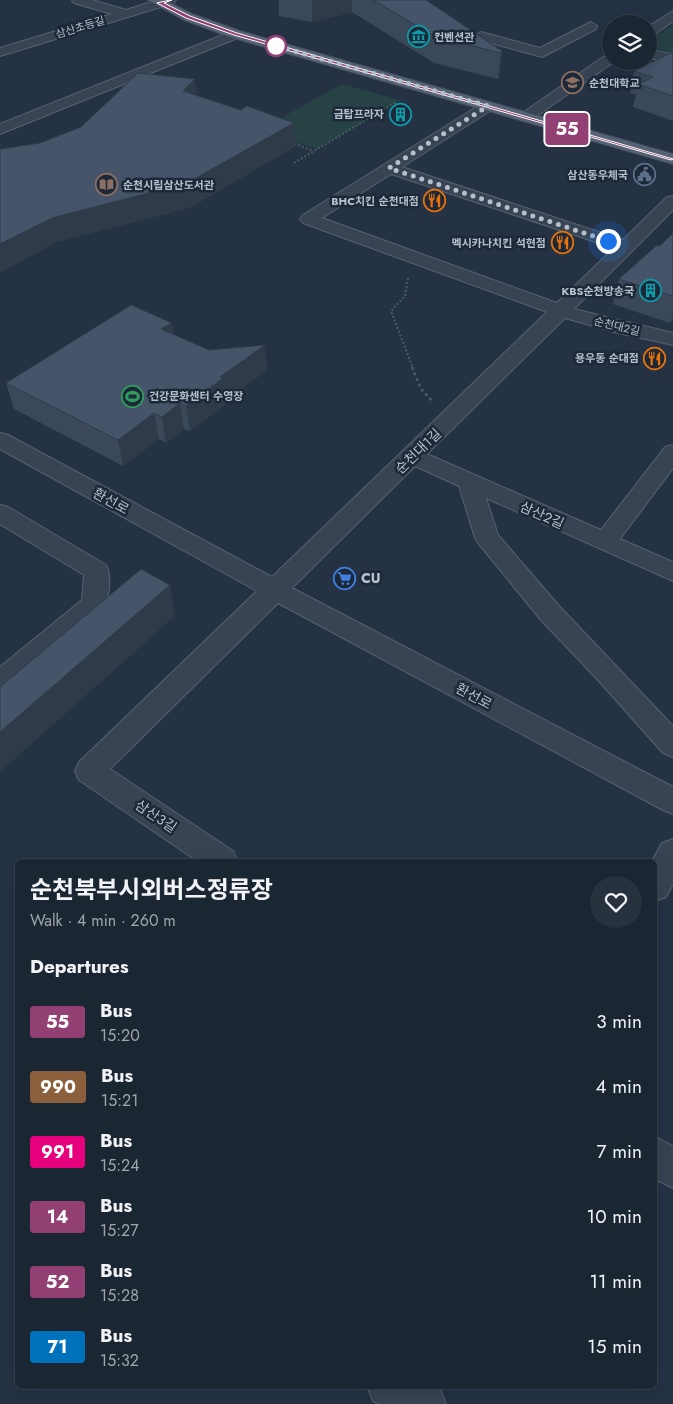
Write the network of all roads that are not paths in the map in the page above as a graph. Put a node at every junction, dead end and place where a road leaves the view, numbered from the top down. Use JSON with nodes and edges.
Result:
{"nodes":[{"id":1,"x":78,"y":0,"type":"edge"},
{"id":2,"x":161,"y":1,"type":"edge"},
{"id":3,"x":124,"y":13,"type":"junction"},
{"id":4,"x":673,"y":15,"type":"edge"},
{"id":5,"x":591,"y":26,"type":"dead end"},
{"id":6,"x":657,"y":26,"type":"edge"},
{"id":7,"x":235,"y":34,"type":"junction"},
{"id":8,"x":481,"y":36,"type":"edge"},
{"id":9,"x":0,"y":52,"type":"edge"},
{"id":10,"x":657,"y":55,"type":"edge"},
{"id":11,"x":602,"y":64,"type":"edge"},
{"id":12,"x":653,"y":74,"type":"edge"},
{"id":13,"x":488,"y":106,"type":"junction"},
{"id":14,"x":526,"y":118,"type":"junction"},
{"id":15,"x":0,"y":129,"type":"edge"},
{"id":16,"x":673,"y":159,"type":"edge"},
{"id":17,"x":389,"y":168,"type":"junction"},
{"id":18,"x":673,"y":201,"type":"edge"},
{"id":19,"x":627,"y":247,"type":"junction"},
{"id":20,"x":561,"y":311,"type":"junction"},
{"id":21,"x":673,"y":339,"type":"edge"},
{"id":22,"x":0,"y":440,"type":"edge"},
{"id":23,"x":673,"y":452,"type":"edge"},
{"id":24,"x":412,"y":456,"type":"junction"},
{"id":25,"x":470,"y":483,"type":"junction"},
{"id":26,"x":0,"y":513,"type":"edge"},
{"id":27,"x":604,"y":542,"type":"junction"},
{"id":28,"x":673,"y":572,"type":"edge"},
{"id":29,"x":275,"y":590,"type":"junction"},
{"id":30,"x":0,"y":682,"type":"edge"},
{"id":31,"x":673,"y":745,"type":"edge"},
{"id":32,"x":673,"y":801,"type":"edge"},
{"id":33,"x":673,"y":853,"type":"edge"},
{"id":34,"x":219,"y":859,"type":"edge"},
{"id":35,"x":657,"y":883,"type":"edge"},
{"id":36,"x":657,"y":1157,"type":"edge"},
{"id":37,"x":673,"y":1169,"type":"edge"},
{"id":38,"x":394,"y":1389,"type":"edge"},
{"id":39,"x":425,"y":1404,"type":"edge"}],
"edges":[{"from":1,"to":3,"type":"street"},
{"from":2,"to":3,"type":"street","name":"삼산초등길"},
{"from":2,"to":7,"type":"main road"},
{"from":3,"to":9,"type":"street","name":"삼산초등길"},
{"from":4,"to":6,"type":"street"},
{"from":5,"to":8,"type":"street"},
{"from":7,"to":13,"type":"main road"},
{"from":7,"to":15,"type":"street"},
{"from":10,"to":12,"type":"street"},
{"from":11,"to":14,"type":"street"},
{"from":13,"to":14,"type":"main road"},
{"from":13,"to":17,"type":"street"},
{"from":14,"to":16,"type":"main road"},
{"from":17,"to":19,"type":"street"},
{"from":17,"to":20,"type":"street"},
{"from":18,"to":19,"type":"street","name":"순천대1길"},
{"from":19,"to":20,"type":"street","name":"순천대1길"},
{"from":20,"to":21,"type":"street","name":"순천대2길"},
{"from":20,"to":24,"type":"street","name":"순천대1길"},
{"from":22,"to":29,"type":"street","name":"환선로"},
{"from":23,"to":27,"type":"street"},
{"from":24,"to":25,"type":"street","name":"삼산2길"},
{"from":24,"to":29,"type":"street","name":"순천대1길"},
{"from":25,"to":27,"type":"street","name":"삼산2길"},
{"from":25,"to":31,"type":"street"},
{"from":26,"to":30,"type":"street"},
{"from":27,"to":28,"type":"street","name":"삼산2길"},
{"from":29,"to":32,"type":"street","name":"환선로"},
{"from":29,"to":34,"type":"street","name":"삼산3길"},
{"from":33,"to":35,"type":"street"},
{"from":36,"to":37,"type":"street"},
{"from":38,"to":39,"type":"street"}]}
